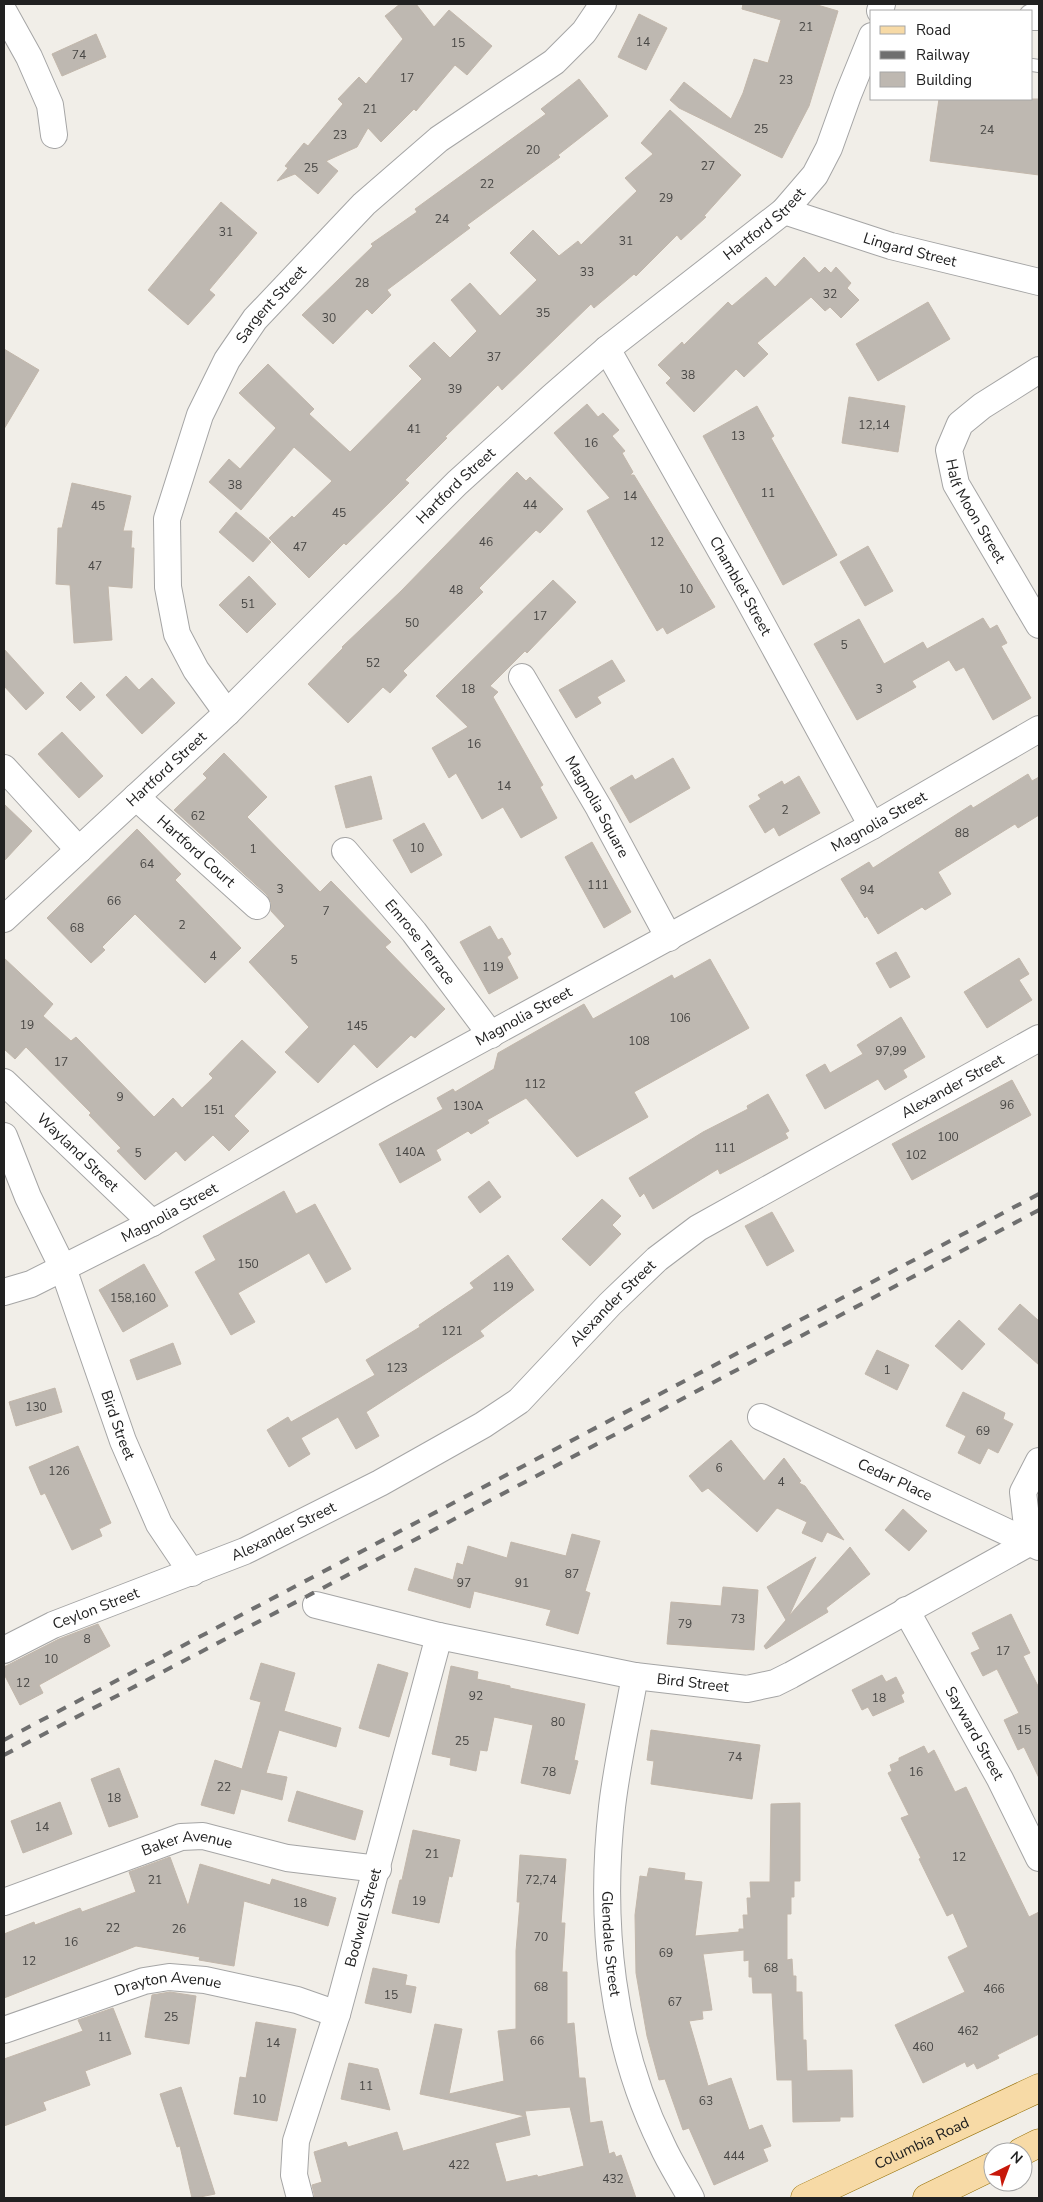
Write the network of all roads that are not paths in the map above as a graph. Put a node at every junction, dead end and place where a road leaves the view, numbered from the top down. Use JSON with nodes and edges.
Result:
{"nodes":[{"id":1,"x":603,"y":4,"type":"edge"},
{"id":2,"x":4,"y":12,"type":"edge"},
{"id":3,"x":870,"y":41,"type":"edge"},
{"id":4,"x":54,"y":135,"type":"dead end"},
{"id":5,"x":784,"y":211,"type":"junction"},
{"id":6,"x":1039,"y":282,"type":"edge"},
{"id":7,"x":607,"y":350,"type":"junction"},
{"id":8,"x":1039,"y":370,"type":"edge"},
{"id":9,"x":1039,"y":625,"type":"edge"},
{"id":10,"x":522,"y":677,"type":"dead end"},
{"id":11,"x":227,"y":713,"type":"junction"},
{"id":12,"x":1039,"y":730,"type":"edge"},
{"id":13,"x":4,"y":768,"type":"edge"},
{"id":14,"x":136,"y":797,"type":"junction"},
{"id":15,"x":872,"y":826,"type":"junction"},
{"id":16,"x":78,"y":850,"type":"junction"},
{"id":17,"x":345,"y":850,"type":"dead end"},
{"id":18,"x":256,"y":906,"type":"dead end"},
{"id":19,"x":4,"y":919,"type":"edge"},
{"id":20,"x":669,"y":938,"type":"junction"},
{"id":21,"x":491,"y":1035,"type":"junction"},
{"id":22,"x":1039,"y":1038,"type":"edge"},
{"id":23,"x":4,"y":1082,"type":"edge"},
{"id":24,"x":4,"y":1136,"type":"edge"},
{"id":25,"x":152,"y":1223,"type":"junction"},
{"id":26,"x":63,"y":1268,"type":"junction"},
{"id":27,"x":4,"y":1292,"type":"edge"},
{"id":28,"x":760,"y":1416,"type":"dead end"},
{"id":29,"x":1039,"y":1461,"type":"edge"},
{"id":30,"x":1036,"y":1543,"type":"edge"},
{"id":31,"x":192,"y":1573,"type":"junction"},
{"id":32,"x":316,"y":1605,"type":"dead end"},
{"id":33,"x":906,"y":1610,"type":"junction"},
{"id":34,"x":439,"y":1636,"type":"junction"},
{"id":35,"x":4,"y":1650,"type":"edge"},
{"id":36,"x":635,"y":1676,"type":"junction"},
{"id":37,"x":1039,"y":1858,"type":"edge"},
{"id":38,"x":378,"y":1869,"type":"junction"},
{"id":39,"x":4,"y":1902,"type":"edge"},
{"id":40,"x":337,"y":2014,"type":"junction"},
{"id":41,"x":4,"y":2030,"type":"edge"},
{"id":42,"x":1039,"y":2088,"type":"edge"},
{"id":43,"x":983,"y":2171,"type":"edge"},
{"id":44,"x":300,"y":2198,"type":"edge"},
{"id":45,"x":692,"y":2198,"type":"edge"},
{"id":46,"x":805,"y":2198,"type":"edge"},
{"id":47,"x":927,"y":2198,"type":"edge"}],
"edges":[{"from":1,"to":11,"type":"street","name":"Sargent Street"},
{"from":2,"to":4,"type":"street"},
{"from":3,"to":5,"type":"street","name":"Hartford Street"},
{"from":5,"to":6,"type":"street","name":"Lingard Street"},
{"from":5,"to":7,"type":"street","name":"Hartford Street"},
{"from":7,"to":11,"type":"street","name":"Hartford Street"},
{"from":7,"to":15,"type":"street","name":"Chamblet Street"},
{"from":8,"to":9,"type":"street","name":"Half Moon Street"},
{"from":10,"to":20,"type":"street","name":"Magnolia Square"},
{"from":11,"to":14,"type":"street","name":"Hartford Street"},
{"from":12,"to":15,"type":"street","name":"Magnolia Street"},
{"from":13,"to":16,"type":"street"},
{"from":14,"to":16,"type":"street","name":"Hartford Street"},
{"from":14,"to":18,"type":"street","name":"Hartford Court"},
{"from":15,"to":20,"type":"street","name":"Magnolia Street"},
{"from":16,"to":19,"type":"street","name":"Hartford Street"},
{"from":17,"to":21,"type":"street","name":"Emrose Terrace"},
{"from":20,"to":21,"type":"street","name":"Magnolia Street"},
{"from":21,"to":25,"type":"street","name":"Magnolia Street"},
{"from":22,"to":31,"type":"street","name":"Alexander Street"},
{"from":23,"to":25,"type":"street","name":"Wayland Street"},
{"from":24,"to":26,"type":"street","name":"Bird Street"},
{"from":25,"to":26,"type":"street","name":"Magnolia Street"},
{"from":26,"to":27,"type":"street","name":"Magnolia Street"},
{"from":26,"to":31,"type":"street","name":"Bird Street"},
{"from":28,"to":30,"type":"street","name":"Cedar Place"},
{"from":29,"to":30,"type":"street"},
{"from":30,"to":33,"type":"street","name":"Bird Street"},
{"from":31,"to":35,"type":"street","name":"Ceylon Street"},
{"from":32,"to":34,"type":"street","name":"Bird Street"},
{"from":33,"to":36,"type":"street","name":"Bird Street"},
{"from":33,"to":37,"type":"street","name":"Sayward Street"},
{"from":34,"to":36,"type":"street","name":"Bird Street"},
{"from":34,"to":38,"type":"street","name":"Bodwell Street"},
{"from":36,"to":45,"type":"street","name":"Glendale Street"},
{"from":38,"to":39,"type":"street","name":"Baker Avenue"},
{"from":38,"to":40,"type":"street","name":"Bodwell Street"},
{"from":40,"to":41,"type":"street","name":"Drayton Avenue"},
{"from":40,"to":44,"type":"street","name":"Bodwell Street"},
{"from":42,"to":46,"type":"main road","name":"Columbia Road"},
{"from":43,"to":47,"type":"main road"}]}
